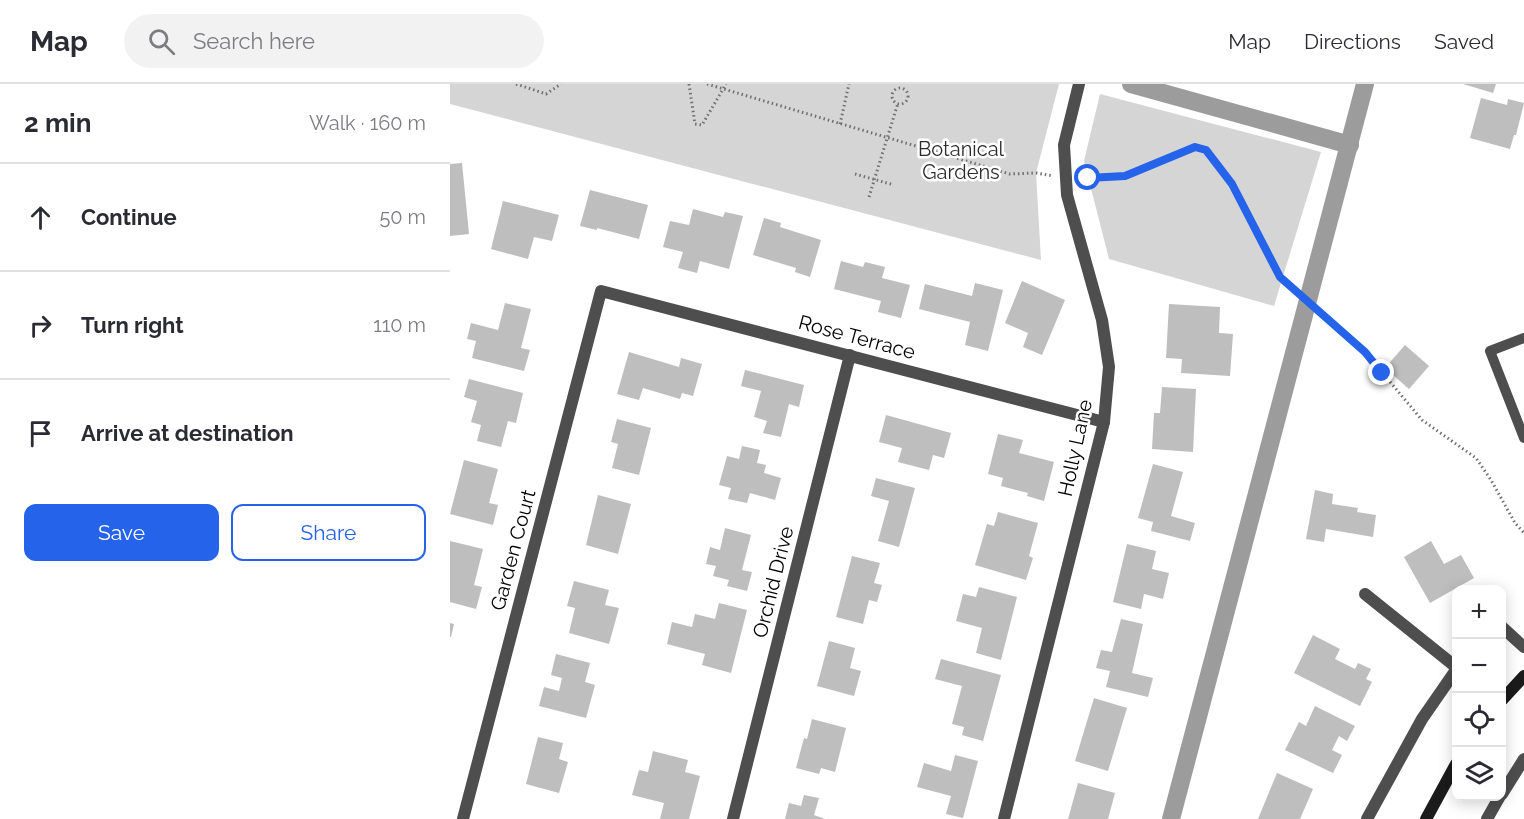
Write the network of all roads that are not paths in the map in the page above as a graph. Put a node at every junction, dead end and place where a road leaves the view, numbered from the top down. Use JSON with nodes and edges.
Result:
{"nodes":[{"id":1,"x":1079,"y":84,"type":"edge"},
{"id":2,"x":601,"y":291,"type":"joint"},
{"id":3,"x":1524,"y":338,"type":"edge"},
{"id":4,"x":850,"y":355,"type":"junction"},
{"id":5,"x":1104,"y":422,"type":"junction"},
{"id":6,"x":1524,"y":438,"type":"edge"},
{"id":7,"x":1365,"y":594,"type":"dead end"},
{"id":8,"x":1506,"y":631,"type":"edge"},
{"id":9,"x":1524,"y":647,"type":"edge"},
{"id":10,"x":1452,"y":665,"type":"edge"},
{"id":11,"x":1452,"y":674,"type":"edge"},
{"id":12,"x":1524,"y":676,"type":"edge"},
{"id":13,"x":1506,"y":696,"type":"edge"},
{"id":14,"x":1524,"y":759,"type":"edge"},
{"id":15,"x":1452,"y":771,"type":"edge"},
{"id":16,"x":1506,"y":787,"type":"edge"},
{"id":17,"x":1498,"y":801,"type":"edge"},
{"id":18,"x":463,"y":819,"type":"edge"},
{"id":19,"x":733,"y":819,"type":"edge"},
{"id":20,"x":1004,"y":819,"type":"edge"},
{"id":21,"x":1367,"y":819,"type":"edge"},
{"id":22,"x":1426,"y":819,"type":"edge"},
{"id":23,"x":1487,"y":819,"type":"edge"}],
"edges":[{"from":1,"to":5,"type":"street","name":"Holly Lane"},
{"from":2,"to":4,"type":"street","name":"Rose Terrace"},
{"from":2,"to":18,"type":"street","name":"Garden Court"},
{"from":3,"to":6,"type":"lane"},
{"from":4,"to":5,"type":"street","name":"Rose Terrace"},
{"from":4,"to":19,"type":"street","name":"Orchid Drive"},
{"from":5,"to":20,"type":"street","name":"Holly Lane"},
{"from":7,"to":10,"type":"street"},
{"from":8,"to":9,"type":"street"},
{"from":11,"to":21,"type":"street"},
{"from":12,"to":13,"type":"street"},
{"from":14,"to":16,"type":"street"},
{"from":15,"to":22,"type":"street"},
{"from":17,"to":23,"type":"street"}]}
